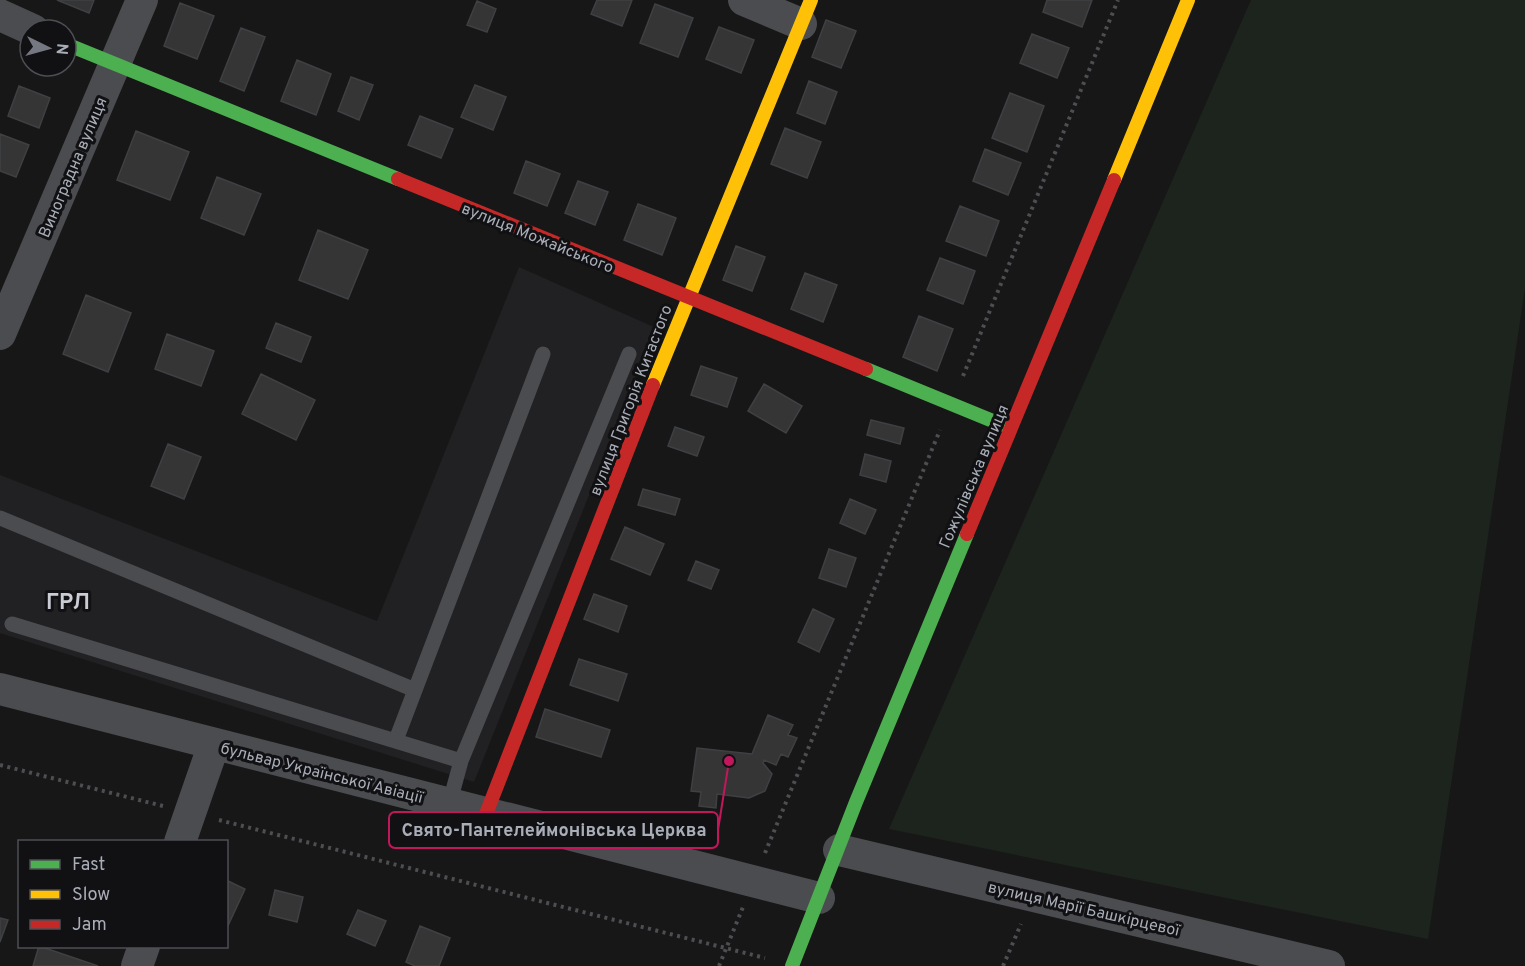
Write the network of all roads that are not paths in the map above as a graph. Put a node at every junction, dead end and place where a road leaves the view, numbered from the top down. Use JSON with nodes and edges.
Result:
{"nodes":[{"id":1,"x":142,"y":0,"type":"edge"},
{"id":2,"x":744,"y":0,"type":"edge"},
{"id":3,"x":1188,"y":0,"type":"edge"},
{"id":4,"x":806,"y":12,"type":"edge"},
{"id":5,"x":0,"y":15,"type":"edge"},
{"id":6,"x":18,"y":23,"type":"edge"},
{"id":7,"x":78,"y":49,"type":"edge"},
{"id":8,"x":116,"y":66,"type":"junction"},
{"id":9,"x":687,"y":298,"type":"junction"},
{"id":10,"x":0,"y":334,"type":"edge"},
{"id":11,"x":543,"y":354,"type":"dead end"},
{"id":12,"x":629,"y":354,"type":"dead end"},
{"id":13,"x":1010,"y":428,"type":"junction"},
{"id":14,"x":0,"y":518,"type":"edge"},
{"id":15,"x":12,"y":624,"type":"dead end"},
{"id":16,"x":0,"y":689,"type":"edge"},
{"id":17,"x":415,"y":690,"type":"junction"},
{"id":18,"x":396,"y":740,"type":"junction"},
{"id":19,"x":214,"y":744,"type":"junction"},
{"id":20,"x":461,"y":761,"type":"junction"},
{"id":21,"x":449,"y":805,"type":"junction"},
{"id":22,"x":486,"y":814,"type":"junction"},
{"id":23,"x":185,"y":827,"type":"edge"},
{"id":24,"x":839,"y":850,"type":"junction"},
{"id":25,"x":819,"y":898,"type":"junction"},
{"id":26,"x":143,"y":948,"type":"edge"},
{"id":27,"x":137,"y":966,"type":"edge"},
{"id":28,"x":792,"y":966,"type":"edge"},
{"id":29,"x":1329,"y":966,"type":"edge"}],
"edges":[{"from":1,"to":8,"type":"street","name":"Виноградна вулиця"},
{"from":2,"to":4,"type":"street"},
{"from":3,"to":13,"type":"street","name":"Гожулівська вулиця"},
{"from":4,"to":9,"type":"street","name":"вулиця Григорія Китастого"},
{"from":5,"to":6,"type":"street"},
{"from":7,"to":8,"type":"street","name":"вулиця Можайського"},
{"from":8,"to":9,"type":"street","name":"вулиця Можайського"},
{"from":8,"to":10,"type":"street","name":"Виноградна вулиця"},
{"from":9,"to":13,"type":"street","name":"вулиця Можайського"},
{"from":9,"to":22,"type":"street","name":"вулиця Григорія Китастого"},
{"from":11,"to":17,"type":"lane"},
{"from":12,"to":20,"type":"lane"},
{"from":13,"to":24,"type":"street","name":"Гожулівська вулиця"},
{"from":14,"to":17,"type":"lane"},
{"from":15,"to":18,"type":"lane"},
{"from":16,"to":19,"type":"street","name":"бульвар Української Авіації"},
{"from":17,"to":18,"type":"lane"},
{"from":18,"to":20,"type":"lane"},
{"from":19,"to":21,"type":"street","name":"бульвар Української Авіації"},
{"from":19,"to":23,"type":"street"},
{"from":20,"to":21,"type":"lane"},
{"from":21,"to":22,"type":"street","name":"бульвар Української Авіації"},
{"from":22,"to":25,"type":"street","name":"бульвар Української Авіації"},
{"from":24,"to":25,"type":"street","name":"Гожулівська вулиця"},
{"from":24,"to":29,"type":"street","name":"вулиця Марії Башкірцевої"},
{"from":25,"to":28,"type":"street","name":"Гожулівська вулиця"},
{"from":26,"to":27,"type":"street"}]}
